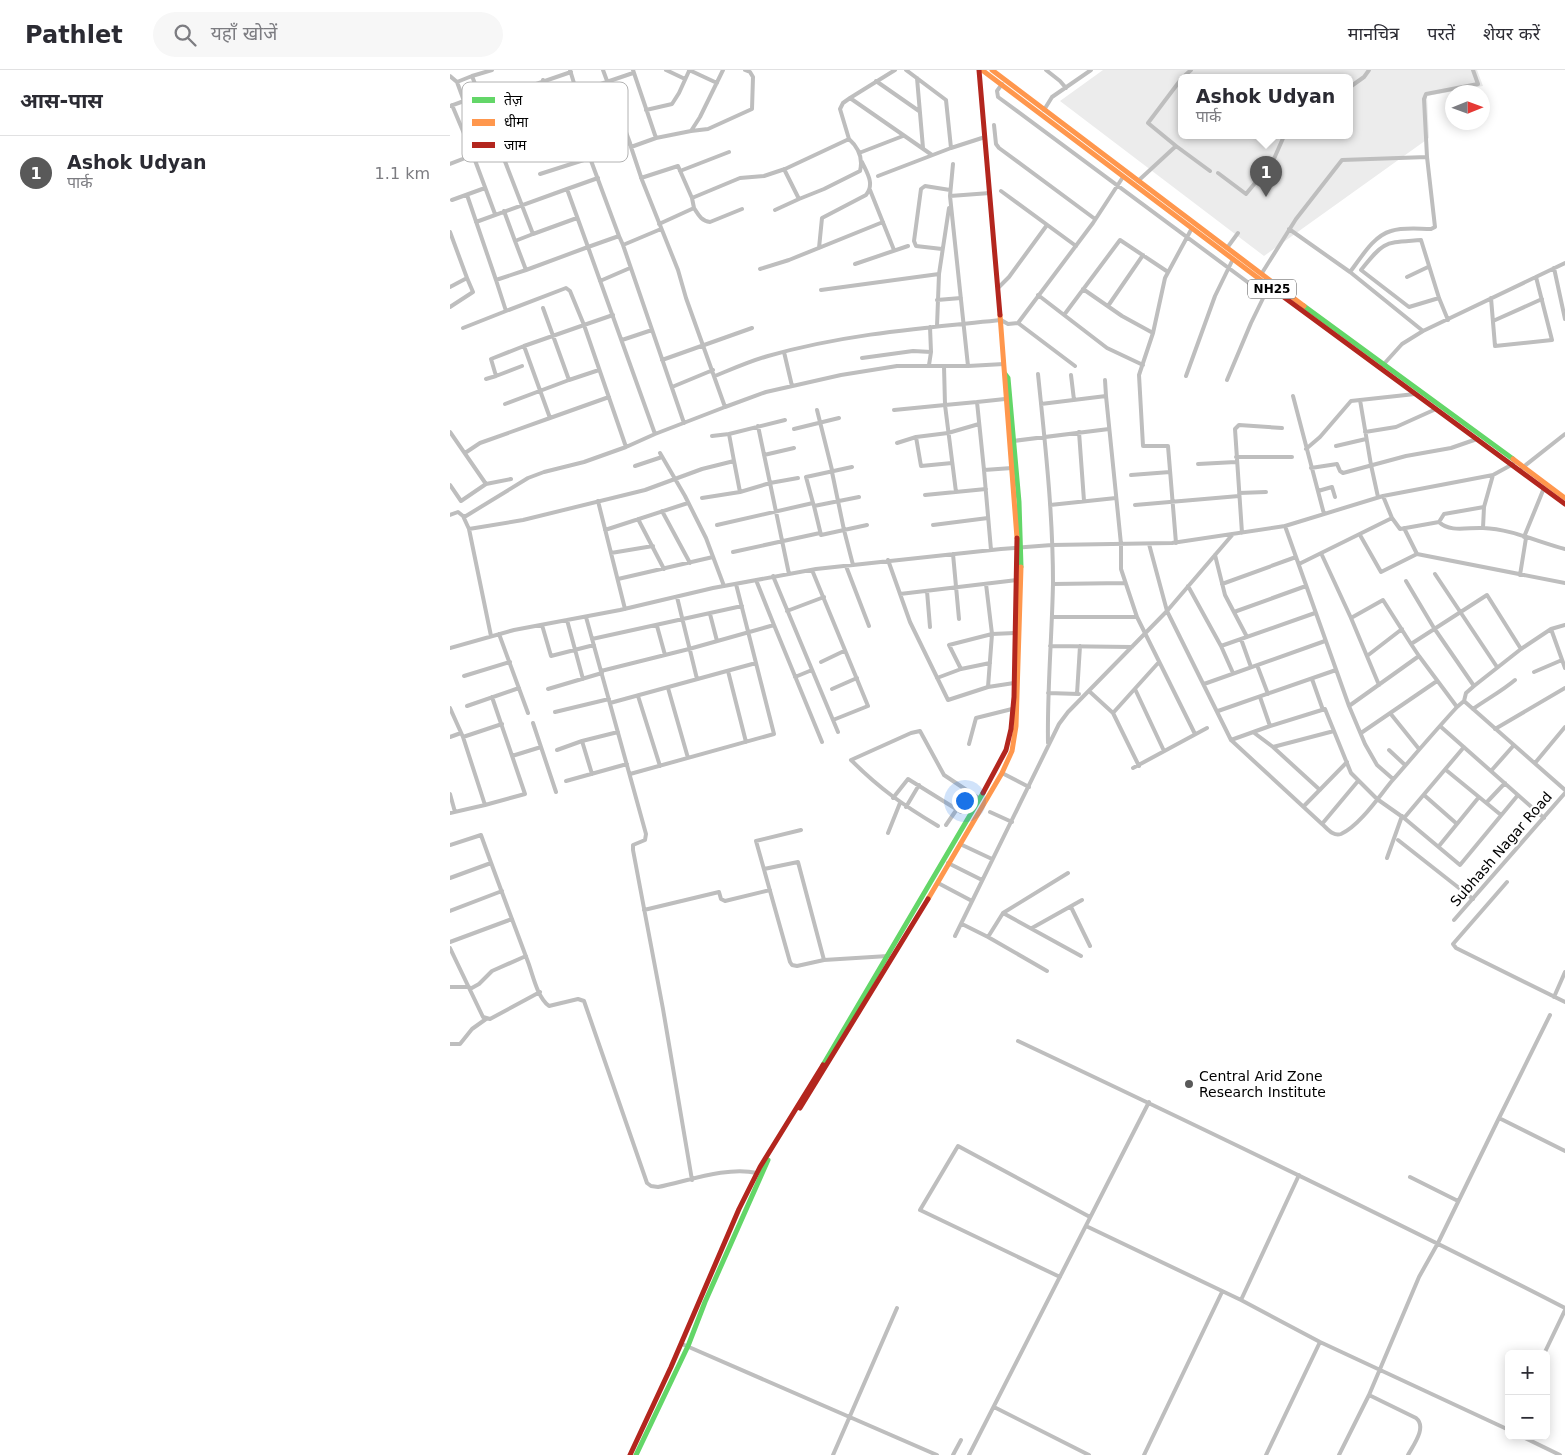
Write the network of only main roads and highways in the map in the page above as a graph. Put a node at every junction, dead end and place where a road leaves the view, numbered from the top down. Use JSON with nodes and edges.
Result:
{"nodes":[{"id":1,"x":981,"y":70,"type":"edge"},
{"id":2,"x":992,"y":70,"type":"edge"},
{"id":3,"x":1042,"y":112,"type":"junction"},
{"id":4,"x":1382,"y":366,"type":"junction"},
{"id":5,"x":1005,"y":373,"type":"junction"},
{"id":6,"x":1515,"y":463,"type":"junction"},
{"id":7,"x":1522,"y":469,"type":"junction"},
{"id":8,"x":1565,"y":498,"type":"edge"},
{"id":9,"x":1565,"y":504,"type":"edge"},
{"id":10,"x":1019,"y":548,"type":"junction"},
{"id":11,"x":946,"y":862,"type":"junction"},
{"id":12,"x":685,"y":1345,"type":"junction"},
{"id":13,"x":633,"y":1455,"type":"edge"}],
"edges":[{"from":1,"to":3,"type":"main road","number":"NH25"},
{"from":1,"to":5,"type":"main road"},
{"from":2,"to":3,"type":"main road","number":"NH25"},
{"from":3,"to":4,"type":"main road","number":"NH25"},
{"from":3,"to":4,"type":"main road","number":"NH25"},
{"from":4,"to":6,"type":"main road","number":"NH25"},
{"from":4,"to":6,"type":"main road","number":"NH25"},
{"from":5,"to":10,"type":"main road"},
{"from":5,"to":10,"type":"main road"},
{"from":6,"to":7,"type":"main road","number":"NH25"},
{"from":7,"to":8,"type":"main road","number":"NH25"},
{"from":7,"to":9,"type":"main road","number":"NH25"},
{"from":10,"to":11,"type":"main road"},
{"from":10,"to":11,"type":"main road"},
{"from":11,"to":12,"type":"main road"},
{"from":11,"to":12,"type":"main road"},
{"from":12,"to":13,"type":"main road"}]}
